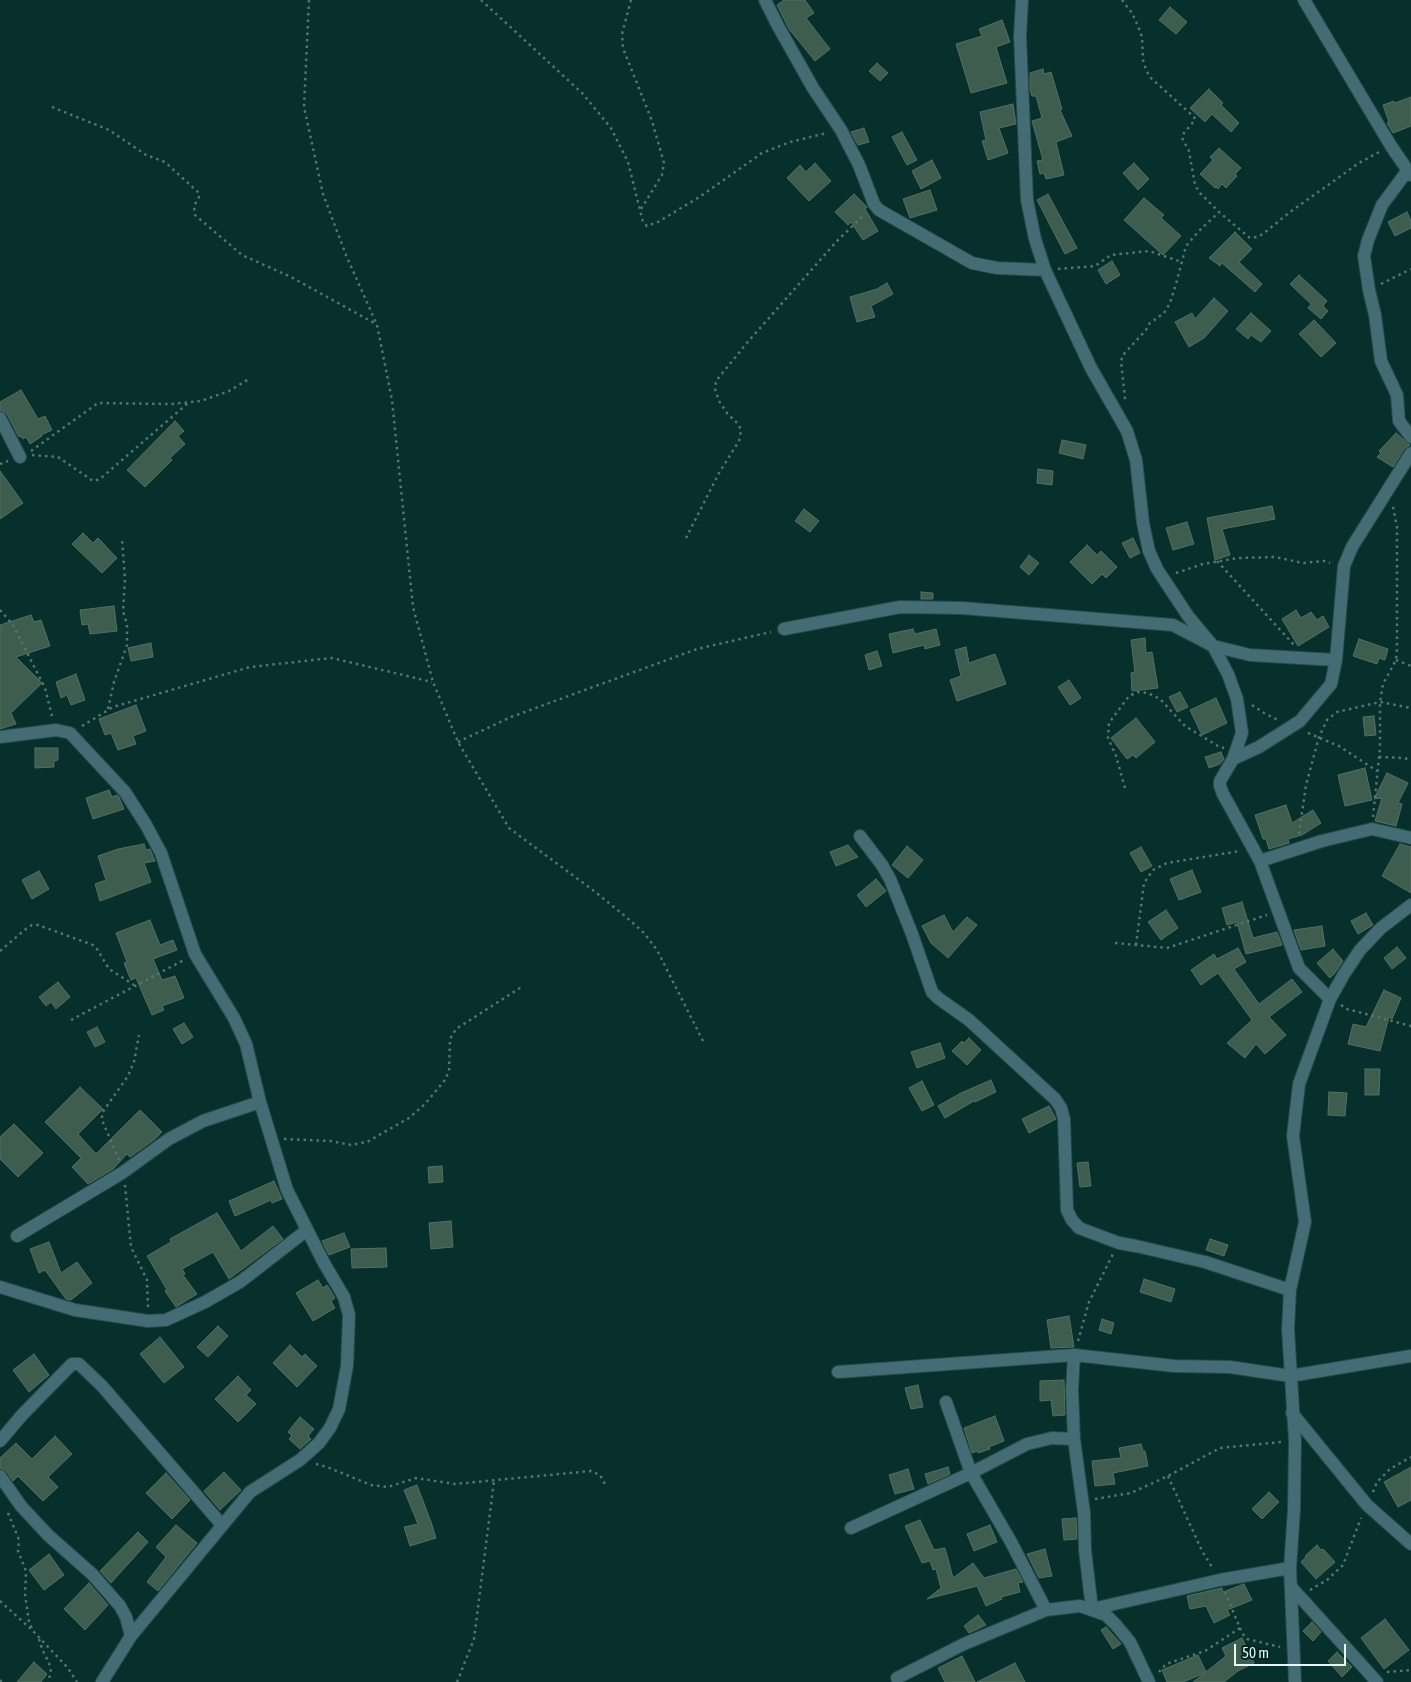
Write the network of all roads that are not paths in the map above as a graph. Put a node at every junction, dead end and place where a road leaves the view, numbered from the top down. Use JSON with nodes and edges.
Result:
{"nodes":[{"id":1,"x":765,"y":0,"type":"edge"},
{"id":2,"x":1022,"y":0,"type":"edge"},
{"id":3,"x":1304,"y":0,"type":"edge"},
{"id":4,"x":1409,"y":172,"type":"edge"},
{"id":5,"x":1045,"y":270,"type":"junction"},
{"id":6,"x":0,"y":418,"type":"edge"},
{"id":7,"x":1411,"y":437,"type":"edge"},
{"id":8,"x":1411,"y":453,"type":"edge"},
{"id":9,"x":20,"y":457,"type":"road end"},
{"id":10,"x":784,"y":629,"type":"road end"},
{"id":11,"x":1213,"y":646,"type":"junction"},
{"id":12,"x":1336,"y":660,"type":"junction"},
{"id":13,"x":0,"y":737,"type":"edge"},
{"id":14,"x":1234,"y":755,"type":"junction"},
{"id":15,"x":860,"y":836,"type":"dead end"},
{"id":16,"x":1411,"y":838,"type":"edge"},
{"id":17,"x":1257,"y":856,"type":"junction"},
{"id":18,"x":1411,"y":904,"type":"edge"},
{"id":19,"x":1330,"y":998,"type":"junction"},
{"id":20,"x":260,"y":1102,"type":"junction"},
{"id":21,"x":307,"y":1230,"type":"junction"},
{"id":22,"x":17,"y":1236,"type":"dead end"},
{"id":23,"x":0,"y":1287,"type":"edge"},
{"id":24,"x":1290,"y":1290,"type":"junction"},
{"id":25,"x":1074,"y":1355,"type":"junction"},
{"id":26,"x":1411,"y":1356,"type":"edge"},
{"id":27,"x":838,"y":1372,"type":"dead end"},
{"id":28,"x":1290,"y":1376,"type":"junction"},
{"id":29,"x":946,"y":1402,"type":"dead end"},
{"id":30,"x":1292,"y":1412,"type":"junction"},
{"id":31,"x":1074,"y":1439,"type":"junction"},
{"id":32,"x":0,"y":1440,"type":"edge"},
{"id":33,"x":971,"y":1473,"type":"junction"},
{"id":34,"x":0,"y":1476,"type":"edge"},
{"id":35,"x":222,"y":1524,"type":"junction"},
{"id":36,"x":851,"y":1528,"type":"dead end"},
{"id":37,"x":1410,"y":1543,"type":"edge"},
{"id":38,"x":1290,"y":1568,"type":"junction"},
{"id":39,"x":1292,"y":1588,"type":"junction"},
{"id":40,"x":1092,"y":1609,"type":"junction"},
{"id":41,"x":1046,"y":1610,"type":"junction"},
{"id":42,"x":131,"y":1636,"type":"junction"},
{"id":43,"x":897,"y":1678,"type":"dead end"},
{"id":44,"x":1153,"y":1679,"type":"edge"},
{"id":45,"x":102,"y":1682,"type":"edge"},
{"id":46,"x":1296,"y":1682,"type":"edge"},
{"id":47,"x":1377,"y":1682,"type":"edge"}],
"edges":[{"from":1,"to":5,"type":"street"},
{"from":2,"to":5,"type":"street"},
{"from":3,"to":4,"type":"street"},
{"from":4,"to":7,"type":"street"},
{"from":5,"to":11,"type":"street"},
{"from":6,"to":9,"type":"street"},
{"from":8,"to":12,"type":"street"},
{"from":10,"to":11,"type":"street"},
{"from":11,"to":12,"type":"street"},
{"from":11,"to":14,"type":"street"},
{"from":12,"to":14,"type":"street"},
{"from":13,"to":20,"type":"street"},
{"from":14,"to":17,"type":"street"},
{"from":15,"to":24,"type":"street"},
{"from":16,"to":17,"type":"street"},
{"from":17,"to":19,"type":"street"},
{"from":18,"to":19,"type":"street"},
{"from":19,"to":24,"type":"street"},
{"from":20,"to":21,"type":"street"},
{"from":20,"to":22,"type":"street"},
{"from":21,"to":23,"type":"street"},
{"from":21,"to":35,"type":"street"},
{"from":24,"to":28,"type":"street"},
{"from":25,"to":27,"type":"street"},
{"from":25,"to":28,"type":"street"},
{"from":25,"to":31,"type":"street"},
{"from":26,"to":28,"type":"street"},
{"from":28,"to":30,"type":"street"},
{"from":29,"to":33,"type":"street"},
{"from":30,"to":37,"type":"street"},
{"from":30,"to":38,"type":"street"},
{"from":31,"to":33,"type":"street"},
{"from":31,"to":40,"type":"street"},
{"from":32,"to":35,"type":"street"},
{"from":33,"to":36,"type":"street"},
{"from":33,"to":41,"type":"street"},
{"from":34,"to":42,"type":"street"},
{"from":35,"to":42,"type":"street"},
{"from":38,"to":39,"type":"street"},
{"from":38,"to":40,"type":"street"},
{"from":39,"to":46,"type":"street"},
{"from":39,"to":47,"type":"street"},
{"from":40,"to":41,"type":"street"},
{"from":40,"to":44,"type":"street"},
{"from":41,"to":43,"type":"street"},
{"from":42,"to":45,"type":"street"}]}
